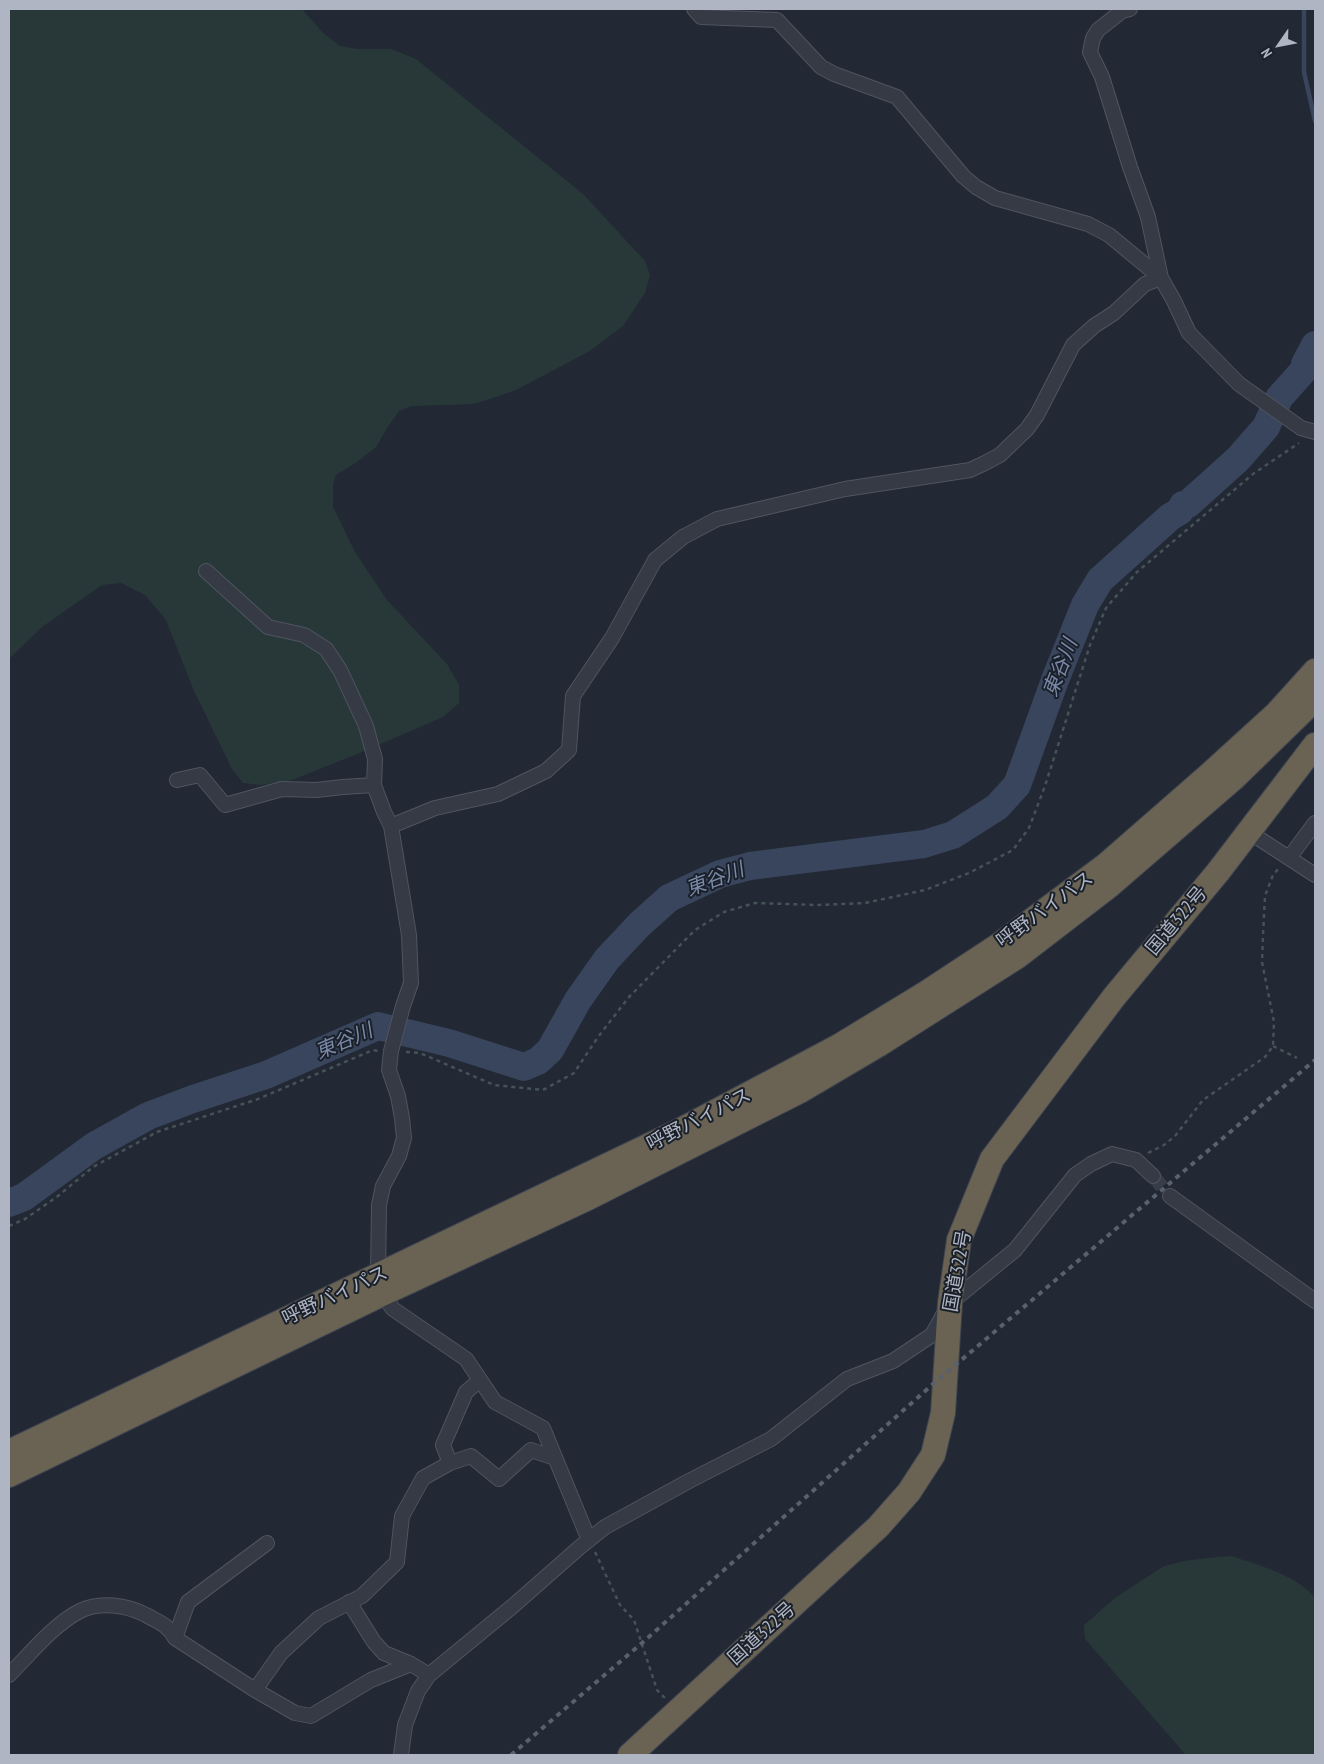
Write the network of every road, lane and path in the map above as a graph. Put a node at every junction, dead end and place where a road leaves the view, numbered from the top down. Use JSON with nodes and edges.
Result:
{"nodes":[{"id":1,"x":694,"y":9,"type":"edge"},
{"id":2,"x":1125,"y":10,"type":"edge"},
{"id":3,"x":1161,"y":278,"type":"junction"},
{"id":4,"x":1315,"y":432,"type":"edge"},
{"id":5,"x":1300,"y":443,"type":"dead end"},
{"id":6,"x":206,"y":570,"type":"dead end"},
{"id":7,"x":1315,"y":671,"type":"edge"},
{"id":8,"x":1315,"y":699,"type":"edge"},
{"id":9,"x":1315,"y":745,"type":"edge"},
{"id":10,"x":177,"y":780,"type":"dead end"},
{"id":11,"x":374,"y":785,"type":"junction"},
{"id":12,"x":1315,"y":823,"type":"edge"},
{"id":13,"x":392,"y":826,"type":"junction"},
{"id":14,"x":1249,"y":832,"type":"junction"},
{"id":15,"x":1289,"y":858,"type":"junction"},
{"id":16,"x":1315,"y":876,"type":"edge"},
{"id":17,"x":1273,"y":1046,"type":"junction"},
{"id":18,"x":391,"y":1051,"type":"junction"},
{"id":19,"x":1296,"y":1058,"type":"dead end"},
{"id":20,"x":1136,"y":1160,"type":"junction"},
{"id":21,"x":1153,"y":1176,"type":"tunnel mouth"},
{"id":22,"x":1170,"y":1196,"type":"tunnel mouth"},
{"id":23,"x":9,"y":1226,"type":"edge"},
{"id":24,"x":380,"y":1285,"type":"junction"},
{"id":25,"x":1315,"y":1301,"type":"edge"},
{"id":26,"x":950,"y":1303,"type":"junction"},
{"id":27,"x":480,"y":1380,"type":"junction"},
{"id":28,"x":9,"y":1452,"type":"edge"},
{"id":29,"x":555,"y":1458,"type":"junction"},
{"id":30,"x":450,"y":1463,"type":"junction"},
{"id":31,"x":9,"y":1475,"type":"edge"},
{"id":32,"x":589,"y":1540,"type":"junction"},
{"id":33,"x":267,"y":1543,"type":"dead end"},
{"id":34,"x":349,"y":1602,"type":"junction"},
{"id":35,"x":175,"y":1638,"type":"junction"},
{"id":36,"x":411,"y":1664,"type":"junction"},
{"id":37,"x":9,"y":1675,"type":"edge"},
{"id":38,"x":429,"y":1675,"type":"junction"},
{"id":39,"x":255,"y":1690,"type":"junction"},
{"id":40,"x":678,"y":1711,"type":"junction"},
{"id":41,"x":400,"y":1755,"type":"edge"},
{"id":42,"x":630,"y":1755,"type":"edge"}],
"edges":[{"from":1,"to":3,"type":"street"},
{"from":2,"to":3,"type":"street"},
{"from":3,"to":4,"type":"street"},
{"from":3,"to":13,"type":"street"},
{"from":5,"to":18,"type":"path"},
{"from":6,"to":11,"type":"street"},
{"from":7,"to":24,"type":"highway","name":"呼野バイパス"},
{"from":8,"to":24,"type":"highway","name":"呼野バイパス"},
{"from":9,"to":14,"type":"highway","name":"国道322号"},
{"from":10,"to":11,"type":"street"},
{"from":11,"to":13,"type":"street"},
{"from":12,"to":15,"type":"street"},
{"from":13,"to":18,"type":"street"},
{"from":14,"to":15,"type":"street"},
{"from":14,"to":26,"type":"highway","name":"国道322号"},
{"from":15,"to":16,"type":"street"},
{"from":15,"to":17,"type":"path"},
{"from":17,"to":19,"type":"path"},
{"from":17,"to":20,"type":"path"},
{"from":18,"to":23,"type":"path"},
{"from":18,"to":24,"type":"street"},
{"from":20,"to":21,"type":"street"},
{"from":20,"to":26,"type":"street"},
{"from":22,"to":25,"type":"street"},
{"from":24,"to":27,"type":"street"},
{"from":24,"to":28,"type":"highway","name":"呼野バイパス"},
{"from":24,"to":31,"type":"highway","name":"呼野バイパス"},
{"from":26,"to":32,"type":"street"},
{"from":26,"to":40,"type":"highway","name":"国道322号"},
{"from":27,"to":29,"type":"street"},
{"from":27,"to":30,"type":"street"},
{"from":29,"to":30,"type":"street"},
{"from":29,"to":32,"type":"street"},
{"from":30,"to":34,"type":"street"},
{"from":32,"to":38,"type":"street"},
{"from":32,"to":40,"type":"path"},
{"from":33,"to":35,"type":"street"},
{"from":34,"to":36,"type":"street"},
{"from":34,"to":39,"type":"street"},
{"from":35,"to":37,"type":"street"},
{"from":35,"to":39,"type":"street"},
{"from":36,"to":38,"type":"street"},
{"from":36,"to":39,"type":"street"},
{"from":38,"to":41,"type":"street"},
{"from":40,"to":42,"type":"highway","name":"国道322号"}]}
